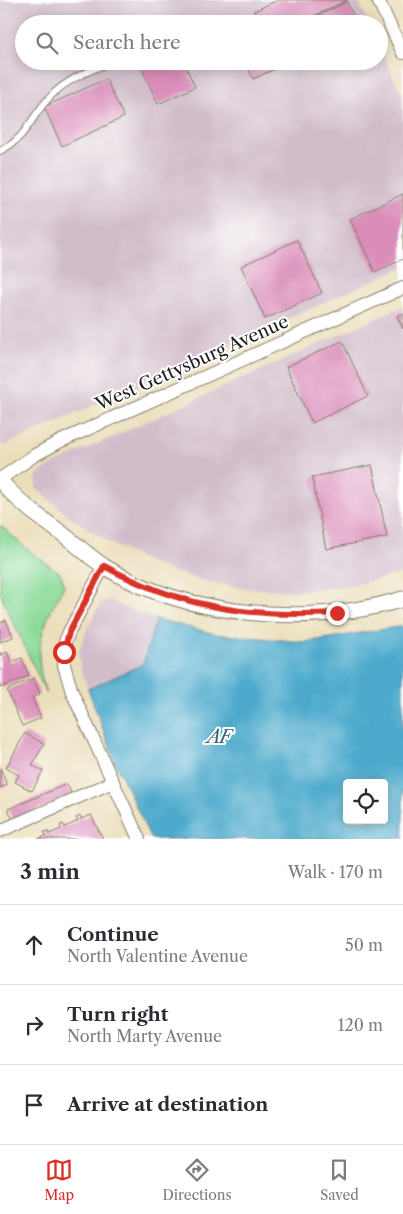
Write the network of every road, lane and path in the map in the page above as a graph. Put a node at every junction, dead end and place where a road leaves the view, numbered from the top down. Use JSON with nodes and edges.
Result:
{"nodes":[{"id":1,"x":378,"y":0,"type":"edge"},
{"id":2,"x":385,"y":15,"type":"edge"},
{"id":3,"x":388,"y":21,"type":"edge"},
{"id":4,"x":403,"y":53,"type":"edge"},
{"id":5,"x":92,"y":70,"type":"edge"},
{"id":6,"x":0,"y":151,"type":"edge"},
{"id":7,"x":403,"y":288,"type":"edge"},
{"id":8,"x":0,"y":479,"type":"edge"},
{"id":9,"x":104,"y":566,"type":"junction"},
{"id":10,"x":403,"y":599,"type":"edge"},
{"id":11,"x":112,"y":782,"type":"junction"},
{"id":12,"x":0,"y":831,"type":"edge"},
{"id":13,"x":139,"y":839,"type":"edge"}],
"edges":[{"from":1,"to":2,"type":"street"},
{"from":3,"to":4,"type":"street"},
{"from":5,"to":6,"type":"lane"},
{"from":7,"to":8,"type":"street","name":"West Gettysburg Avenue"},
{"from":8,"to":9,"type":"street"},
{"from":9,"to":10,"type":"street"},
{"from":9,"to":11,"type":"street"},
{"from":11,"to":12,"type":"street"},
{"from":11,"to":13,"type":"street"}]}
